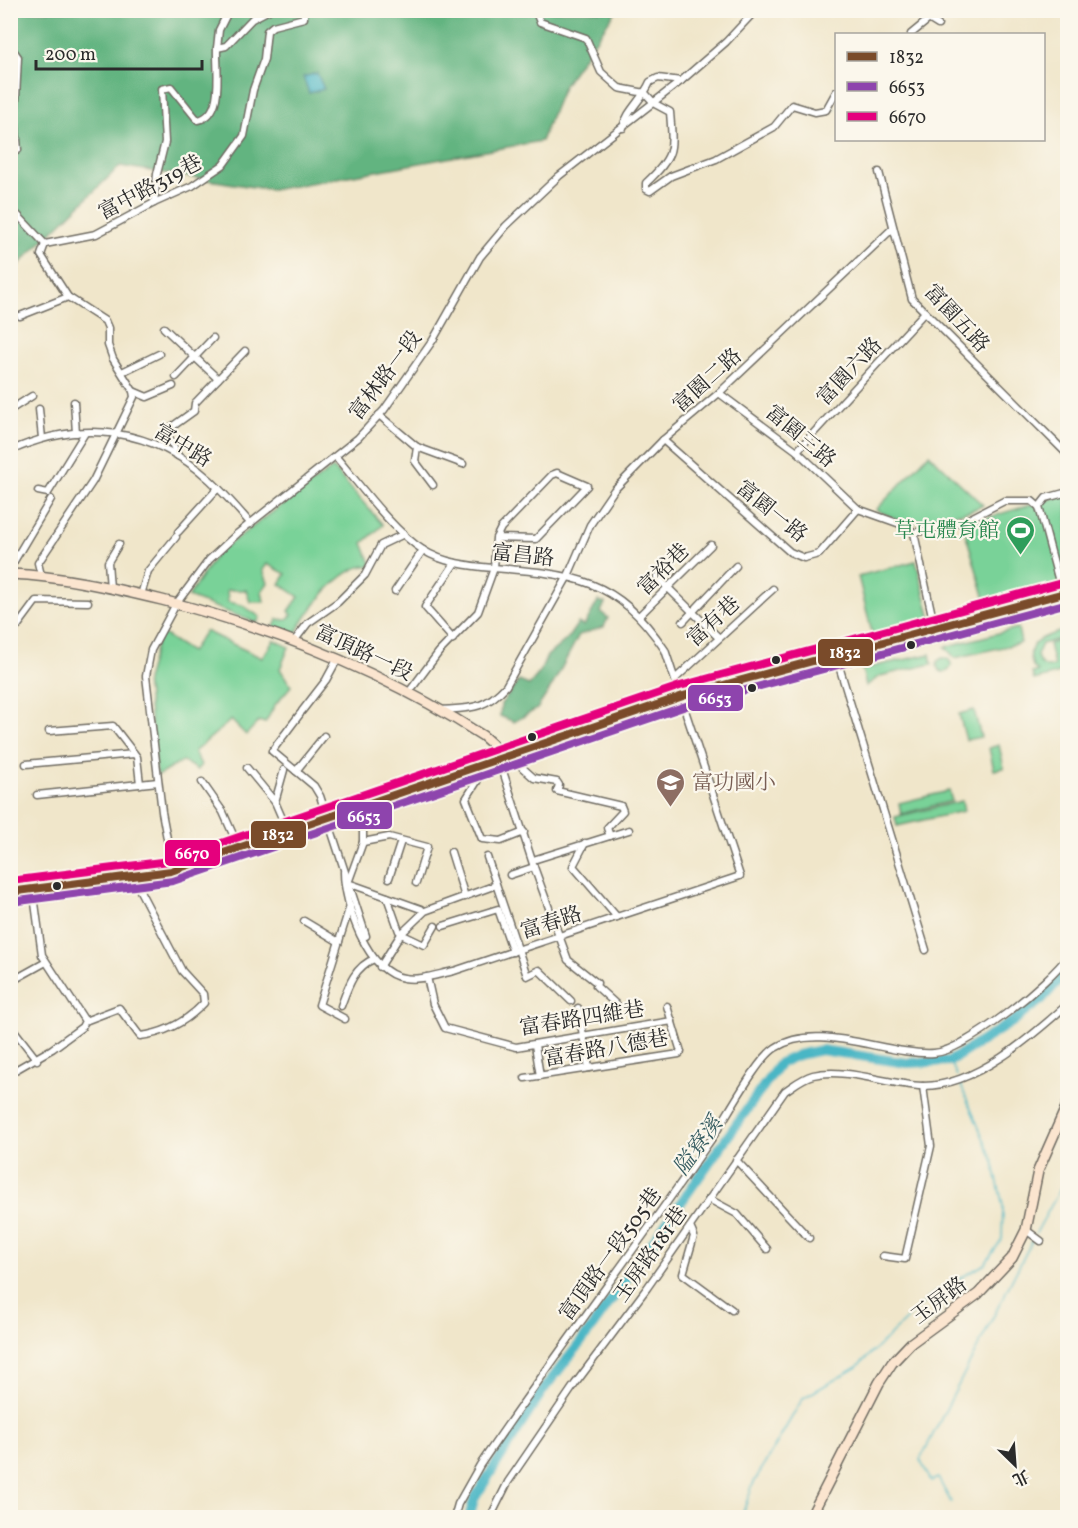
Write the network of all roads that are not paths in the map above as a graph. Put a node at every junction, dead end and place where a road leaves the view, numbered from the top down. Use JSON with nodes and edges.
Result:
{"nodes":[{"id":1,"x":229,"y":10,"type":"edge"},
{"id":2,"x":269,"y":10,"type":"edge"},
{"id":3,"x":304,"y":10,"type":"edge"},
{"id":4,"x":481,"y":10,"type":"edge"},
{"id":5,"x":486,"y":10,"type":"edge"},
{"id":6,"x":535,"y":10,"type":"edge"},
{"id":7,"x":756,"y":10,"type":"edge"},
{"id":8,"x":914,"y":10,"type":"edge"},
{"id":9,"x":913,"y":33,"type":"edge"},
{"id":10,"x":10,"y":46,"type":"edge"},
{"id":11,"x":217,"y":48,"type":"junction"},
{"id":12,"x":681,"y":81,"type":"junction"},
{"id":13,"x":645,"y":93,"type":"junction"},
{"id":14,"x":835,"y":95,"type":"edge"},
{"id":15,"x":655,"y":104,"type":"junction"},
{"id":16,"x":623,"y":128,"type":"junction"},
{"id":17,"x":10,"y":155,"type":"edge"},
{"id":18,"x":879,"y":172,"type":"dead end"},
{"id":19,"x":154,"y":203,"type":"junction"},
{"id":20,"x":10,"y":207,"type":"edge"},
{"id":21,"x":893,"y":228,"type":"junction"},
{"id":22,"x":45,"y":244,"type":"junction"},
{"id":23,"x":68,"y":297,"type":"junction"},
{"id":24,"x":925,"y":312,"type":"junction"},
{"id":25,"x":20,"y":316,"type":"dead end"},
{"id":26,"x":164,"y":328,"type":"dead end"},
{"id":27,"x":213,"y":338,"type":"dead end"},
{"id":28,"x":245,"y":351,"type":"dead end"},
{"id":29,"x":159,"y":354,"type":"dead end"},
{"id":30,"x":195,"y":357,"type":"junction"},
{"id":31,"x":122,"y":372,"type":"junction"},
{"id":32,"x":176,"y":377,"type":"dead end"},
{"id":33,"x":218,"y":379,"type":"junction"},
{"id":34,"x":173,"y":386,"type":"dead end"},
{"id":35,"x":134,"y":391,"type":"junction"},
{"id":36,"x":719,"y":393,"type":"junction"},
{"id":37,"x":32,"y":396,"type":"dead end"},
{"id":38,"x":74,"y":402,"type":"dead end"},
{"id":39,"x":39,"y":409,"type":"dead end"},
{"id":40,"x":10,"y":410,"type":"edge"},
{"id":41,"x":379,"y":415,"type":"junction"},
{"id":42,"x":76,"y":433,"type":"junction"},
{"id":43,"x":86,"y":433,"type":"junction"},
{"id":44,"x":117,"y":433,"type":"junction"},
{"id":45,"x":42,"y":438,"type":"junction"},
{"id":46,"x":663,"y":440,"type":"junction"},
{"id":47,"x":417,"y":447,"type":"junction"},
{"id":48,"x":10,"y":451,"type":"edge"},
{"id":49,"x":797,"y":451,"type":"junction"},
{"id":50,"x":1068,"y":455,"type":"edge"},
{"id":51,"x":178,"y":456,"type":"junction"},
{"id":52,"x":336,"y":457,"type":"junction"},
{"id":53,"x":463,"y":464,"type":"dead end"},
{"id":54,"x":433,"y":485,"type":"dead end"},
{"id":55,"x":218,"y":488,"type":"junction"},
{"id":56,"x":38,"y":491,"type":"dead end"},
{"id":57,"x":1068,"y":492,"type":"edge"},
{"id":58,"x":51,"y":499,"type":"dead end"},
{"id":59,"x":1039,"y":507,"type":"junction"},
{"id":60,"x":858,"y":508,"type":"junction"},
{"id":61,"x":251,"y":524,"type":"junction"},
{"id":62,"x":914,"y":533,"type":"junction"},
{"id":63,"x":404,"y":534,"type":"junction"},
{"id":64,"x":496,"y":538,"type":"junction"},
{"id":65,"x":119,"y":544,"type":"dead end"},
{"id":66,"x":711,"y":544,"type":"dead end"},
{"id":67,"x":423,"y":550,"type":"junction"},
{"id":68,"x":455,"y":563,"type":"junction"},
{"id":69,"x":736,"y":566,"type":"dead end"},
{"id":70,"x":10,"y":568,"type":"edge"},
{"id":71,"x":494,"y":568,"type":"junction"},
{"id":72,"x":10,"y":574,"type":"edge"},
{"id":73,"x":41,"y":575,"type":"junction"},
{"id":74,"x":568,"y":576,"type":"junction"},
{"id":75,"x":657,"y":577,"type":"dead end"},
{"id":76,"x":110,"y":588,"type":"junction"},
{"id":77,"x":668,"y":588,"type":"junction"},
{"id":78,"x":773,"y":589,"type":"dead end"},
{"id":79,"x":396,"y":591,"type":"dead end"},
{"id":80,"x":141,"y":595,"type":"junction"},
{"id":81,"x":1066,"y":595,"type":"edge"},
{"id":82,"x":88,"y":602,"type":"dead end"},
{"id":83,"x":176,"y":604,"type":"junction"},
{"id":84,"x":692,"y":612,"type":"junction"},
{"id":85,"x":639,"y":616,"type":"junction"},
{"id":86,"x":683,"y":622,"type":"dead end"},
{"id":87,"x":16,"y":628,"type":"dead end"},
{"id":88,"x":935,"y":630,"type":"junction"},
{"id":89,"x":718,"y":638,"type":"junction"},
{"id":90,"x":453,"y":639,"type":"junction"},
{"id":91,"x":296,"y":640,"type":"junction"},
{"id":92,"x":836,"y":656,"type":"junction"},
{"id":93,"x":338,"y":658,"type":"junction"},
{"id":94,"x":676,"y":678,"type":"junction"},
{"id":95,"x":409,"y":692,"type":"junction"},
{"id":96,"x":684,"y":700,"type":"junction"},
{"id":97,"x":440,"y":710,"type":"junction"},
{"id":98,"x":49,"y":731,"type":"dead end"},
{"id":99,"x":324,"y":736,"type":"dead end"},
{"id":100,"x":134,"y":753,"type":"junction"},
{"id":101,"x":500,"y":762,"type":"junction"},
{"id":102,"x":516,"y":762,"type":"junction"},
{"id":103,"x":26,"y":764,"type":"dead end"},
{"id":104,"x":247,"y":768,"type":"dead end"},
{"id":105,"x":284,"y":770,"type":"dead end"},
{"id":106,"x":296,"y":771,"type":"junction"},
{"id":107,"x":483,"y":772,"type":"junction"},
{"id":108,"x":158,"y":782,"type":"junction"},
{"id":109,"x":202,"y":782,"type":"dead end"},
{"id":110,"x":140,"y":784,"type":"junction"},
{"id":111,"x":37,"y":795,"type":"dead end"},
{"id":112,"x":275,"y":802,"type":"junction"},
{"id":113,"x":363,"y":809,"type":"junction"},
{"id":114,"x":327,"y":821,"type":"junction"},
{"id":115,"x":629,"y":830,"type":"dead end"},
{"id":116,"x":288,"y":832,"type":"junction"},
{"id":117,"x":524,"y":832,"type":"junction"},
{"id":118,"x":610,"y":836,"type":"junction"},
{"id":119,"x":400,"y":841,"type":"junction"},
{"id":120,"x":363,"y":842,"type":"junction"},
{"id":121,"x":585,"y":843,"type":"junction"},
{"id":122,"x":239,"y":848,"type":"junction"},
{"id":123,"x":451,"y":852,"type":"dead end"},
{"id":124,"x":487,"y":857,"type":"dead end"},
{"id":125,"x":533,"y":860,"type":"junction"},
{"id":126,"x":534,"y":867,"type":"junction"},
{"id":127,"x":344,"y":872,"type":"junction"},
{"id":128,"x":173,"y":873,"type":"junction"},
{"id":129,"x":510,"y":875,"type":"dead end"},
{"id":130,"x":740,"y":876,"type":"joint"},
{"id":131,"x":388,"y":878,"type":"dead end"},
{"id":132,"x":138,"y":882,"type":"junction"},
{"id":133,"x":348,"y":883,"type":"junction"},
{"id":134,"x":416,"y":883,"type":"dead end"},
{"id":135,"x":496,"y":885,"type":"junction"},
{"id":136,"x":33,"y":891,"type":"junction"},
{"id":137,"x":10,"y":892,"type":"edge"},
{"id":138,"x":387,"y":897,"type":"junction"},
{"id":139,"x":465,"y":897,"type":"junction"},
{"id":140,"x":10,"y":898,"type":"edge"},
{"id":141,"x":350,"y":905,"type":"junction"},
{"id":142,"x":421,"y":909,"type":"dead end"},
{"id":143,"x":617,"y":917,"type":"junction"},
{"id":144,"x":304,"y":921,"type":"dead end"},
{"id":145,"x":435,"y":926,"type":"dead end"},
{"id":146,"x":443,"y":926,"type":"dead end"},
{"id":147,"x":400,"y":933,"type":"junction"},
{"id":148,"x":559,"y":937,"type":"junction"},
{"id":149,"x":339,"y":942,"type":"junction"},
{"id":150,"x":926,"y":950,"type":"dead end"},
{"id":151,"x":516,"y":951,"type":"junction"},
{"id":152,"x":1068,"y":956,"type":"edge"},
{"id":153,"x":374,"y":959,"type":"junction"},
{"id":154,"x":46,"y":962,"type":"junction"},
{"id":155,"x":380,"y":967,"type":"junction"},
{"id":156,"x":427,"y":977,"type":"junction"},
{"id":157,"x":10,"y":982,"type":"edge"},
{"id":158,"x":571,"y":1001,"type":"dead end"},
{"id":159,"x":1068,"y":1004,"type":"edge"},
{"id":160,"x":341,"y":1006,"type":"dead end"},
{"id":161,"x":618,"y":1006,"type":"dead end"},
{"id":162,"x":667,"y":1006,"type":"dead end"},
{"id":163,"x":578,"y":1008,"type":"dead end"},
{"id":164,"x":345,"y":1020,"type":"dead end"},
{"id":165,"x":85,"y":1021,"type":"junction"},
{"id":166,"x":672,"y":1021,"type":"junction"},
{"id":167,"x":10,"y":1025,"type":"edge"},
{"id":168,"x":583,"y":1036,"type":"junction"},
{"id":169,"x":535,"y":1045,"type":"junction"},
{"id":170,"x":37,"y":1059,"type":"junction"},
{"id":171,"x":588,"y":1068,"type":"junction"},
{"id":172,"x":10,"y":1073,"type":"edge"},
{"id":173,"x":540,"y":1076,"type":"junction"},
{"id":174,"x":525,"y":1078,"type":"dead end"},
{"id":175,"x":923,"y":1086,"type":"junction"},
{"id":176,"x":1068,"y":1103,"type":"edge"},
{"id":177,"x":736,"y":1160,"type":"junction"},
{"id":178,"x":709,"y":1199,"type":"junction"},
{"id":179,"x":690,"y":1227,"type":"junction"},
{"id":180,"x":1026,"y":1230,"type":"junction"},
{"id":181,"x":809,"y":1239,"type":"dead end"},
{"id":182,"x":1039,"y":1239,"type":"dead end"},
{"id":183,"x":767,"y":1249,"type":"dead end"},
{"id":184,"x":883,"y":1256,"type":"dead end"},
{"id":185,"x":732,"y":1310,"type":"dead end"},
{"id":186,"x":454,"y":1518,"type":"edge"},
{"id":187,"x":490,"y":1518,"type":"edge"},
{"id":188,"x":810,"y":1518,"type":"edge"}],
"edges":[{"from":1,"to":11,"type":"street"},
{"from":2,"to":11,"type":"street"},
{"from":3,"to":19,"type":"street","name":"富中路319巷"},
{"from":4,"to":5,"type":"street"},
{"from":6,"to":13,"type":"street"},
{"from":7,"to":12,"type":"street","name":"富林路一段"},
{"from":8,"to":9,"type":"street"},
{"from":10,"to":17,"type":"street"},
{"from":11,"to":19,"type":"street"},
{"from":12,"to":13,"type":"street"},
{"from":12,"to":15,"type":"street","name":"富林路一段"},
{"from":13,"to":15,"type":"street"},
{"from":13,"to":16,"type":"street"},
{"from":14,"to":15,"type":"street"},
{"from":15,"to":16,"type":"street","name":"富林路一段"},
{"from":16,"to":41,"type":"street","name":"富林路一段"},
{"from":18,"to":21,"type":"street","name":"富園五路"},
{"from":19,"to":22,"type":"street","name":"富中路319巷"},
{"from":20,"to":22,"type":"street"},
{"from":21,"to":24,"type":"street","name":"富園五路"},
{"from":21,"to":36,"type":"street","name":"富園二路"},
{"from":22,"to":23,"type":"street"},
{"from":23,"to":25,"type":"street"},
{"from":23,"to":31,"type":"street"},
{"from":24,"to":49,"type":"street","name":"富園六路"},
{"from":24,"to":50,"type":"street","name":"富園五路"},
{"from":26,"to":30,"type":"street"},
{"from":27,"to":30,"type":"street"},
{"from":28,"to":33,"type":"street"},
{"from":29,"to":31,"type":"street"},
{"from":30,"to":32,"type":"street"},
{"from":30,"to":33,"type":"street"},
{"from":31,"to":35,"type":"street"},
{"from":33,"to":51,"type":"street"},
{"from":34,"to":35,"type":"street"},
{"from":35,"to":44,"type":"street"},
{"from":36,"to":46,"type":"street","name":"富園二路"},
{"from":36,"to":49,"type":"street","name":"富園三路"},
{"from":37,"to":40,"type":"street"},
{"from":38,"to":42,"type":"street"},
{"from":39,"to":45,"type":"street"},
{"from":41,"to":47,"type":"street"},
{"from":41,"to":52,"type":"street","name":"富林路一段"},
{"from":42,"to":43,"type":"street","name":"富中路"},
{"from":42,"to":45,"type":"street","name":"富中路"},
{"from":43,"to":44,"type":"street","name":"富中路"},
{"from":43,"to":56,"type":"street"},
{"from":44,"to":51,"type":"street","name":"富中路"},
{"from":44,"to":73,"type":"street"},
{"from":45,"to":48,"type":"street","name":"富中路"},
{"from":46,"to":60,"type":"street","name":"富園一路"},
{"from":46,"to":74,"type":"street","name":"富園二路"},
{"from":47,"to":53,"type":"street"},
{"from":47,"to":54,"type":"street"},
{"from":49,"to":60,"type":"street","name":"富園三路"},
{"from":51,"to":55,"type":"street","name":"富中路"},
{"from":52,"to":61,"type":"street","name":"富林路一段"},
{"from":52,"to":63,"type":"street","name":"富昌路"},
{"from":55,"to":61,"type":"street","name":"富中路"},
{"from":55,"to":80,"type":"street"},
{"from":57,"to":59,"type":"street"},
{"from":58,"to":70,"type":"street"},
{"from":59,"to":62,"type":"street"},
{"from":59,"to":81,"type":"street"},
{"from":60,"to":62,"type":"street"},
{"from":61,"to":83,"type":"street","name":"富林路一段"},
{"from":62,"to":88,"type":"street"},
{"from":63,"to":67,"type":"street","name":"富昌路"},
{"from":63,"to":91,"type":"street"},
{"from":64,"to":64,"type":"street"},
{"from":64,"to":71,"type":"street"},
{"from":65,"to":76,"type":"street"},
{"from":66,"to":77,"type":"street","name":"富裕巷"},
{"from":67,"to":68,"type":"street","name":"富昌路"},
{"from":67,"to":79,"type":"street"},
{"from":68,"to":71,"type":"street","name":"富昌路"},
{"from":68,"to":90,"type":"street"},
{"from":69,"to":84,"type":"street"},
{"from":71,"to":74,"type":"street","name":"富昌路"},
{"from":71,"to":90,"type":"street"},
{"from":72,"to":73,"type":"street","name":"富頂路一段"},
{"from":73,"to":76,"type":"street","name":"富頂路一段"},
{"from":74,"to":85,"type":"street","name":"富昌路"},
{"from":74,"to":97,"type":"street","name":"富園二路"},
{"from":75,"to":77,"type":"street"},
{"from":76,"to":80,"type":"street","name":"富頂路一段"},
{"from":77,"to":84,"type":"street"},
{"from":77,"to":85,"type":"street","name":"富裕巷"},
{"from":78,"to":89,"type":"street","name":"富有巷"},
{"from":80,"to":83,"type":"street","name":"富頂路一段"},
{"from":81,"to":88,"type":"main road"},
{"from":82,"to":87,"type":"street"},
{"from":83,"to":91,"type":"street","name":"富頂路一段"},
{"from":83,"to":108,"type":"street","name":"富林路一段"},
{"from":84,"to":86,"type":"street"},
{"from":84,"to":89,"type":"street"},
{"from":85,"to":94,"type":"street","name":"富昌路"},
{"from":88,"to":92,"type":"main road"},
{"from":89,"to":94,"type":"street","name":"富有巷"},
{"from":90,"to":95,"type":"street"},
{"from":91,"to":93,"type":"street","name":"富頂路一段"},
{"from":92,"to":96,"type":"main road"},
{"from":92,"to":150,"type":"street"},
{"from":93,"to":95,"type":"street","name":"富頂路一段"},
{"from":93,"to":106,"type":"street"},
{"from":94,"to":96,"type":"street","name":"富昌路"},
{"from":95,"to":97,"type":"street","name":"富頂路一段"},
{"from":96,"to":101,"type":"main road"},
{"from":96,"to":102,"type":"main road"},
{"from":96,"to":130,"type":"street","name":"富昌路"},
{"from":97,"to":101,"type":"street","name":"富頂路一段"},
{"from":98,"to":100,"type":"street"},
{"from":99,"to":106,"type":"street"},
{"from":100,"to":103,"type":"street"},
{"from":100,"to":110,"type":"street"},
{"from":101,"to":102,"type":"main road"},
{"from":101,"to":107,"type":"main road"},
{"from":101,"to":113,"type":"main road"},
{"from":101,"to":117,"type":"street","name":"富頂路一段"},
{"from":102,"to":118,"type":"street"},
{"from":104,"to":112,"type":"street"},
{"from":105,"to":112,"type":"street"},
{"from":106,"to":114,"type":"street"},
{"from":107,"to":113,"type":"main road"},
{"from":107,"to":117,"type":"street"},
{"from":108,"to":110,"type":"street"},
{"from":108,"to":128,"type":"street","name":"富林路一段"},
{"from":109,"to":122,"type":"street"},
{"from":110,"to":111,"type":"street"},
{"from":112,"to":116,"type":"street"},
{"from":113,"to":114,"type":"main road"},
{"from":113,"to":120,"type":"street"},
{"from":114,"to":116,"type":"main road"},
{"from":114,"to":127,"type":"street"},
{"from":114,"to":128,"type":"main road"},
{"from":115,"to":118,"type":"street"},
{"from":116,"to":122,"type":"main road"},
{"from":117,"to":125,"type":"street","name":"富頂路一段"},
{"from":118,"to":121,"type":"street"},
{"from":119,"to":120,"type":"street"},
{"from":119,"to":131,"type":"street"},
{"from":119,"to":134,"type":"street"},
{"from":120,"to":133,"type":"street"},
{"from":121,"to":125,"type":"street"},
{"from":121,"to":143,"type":"street"},
{"from":122,"to":128,"type":"main road"},
{"from":123,"to":139,"type":"street"},
{"from":124,"to":135,"type":"street"},
{"from":125,"to":126,"type":"street","name":"富頂路一段"},
{"from":126,"to":129,"type":"street"},
{"from":126,"to":148,"type":"street","name":"富頂路一段"},
{"from":127,"to":133,"type":"street"},
{"from":127,"to":141,"type":"street"},
{"from":128,"to":132,"type":"main road"},
{"from":128,"to":136,"type":"main road"},
{"from":130,"to":143,"type":"street","name":"富春路"},
{"from":132,"to":136,"type":"main road"},
{"from":132,"to":165,"type":"street"},
{"from":133,"to":138,"type":"street"},
{"from":133,"to":153,"type":"street"},
{"from":135,"to":139,"type":"street"},
{"from":135,"to":151,"type":"street"},
{"from":136,"to":137,"type":"main road"},
{"from":136,"to":140,"type":"main road"},
{"from":136,"to":154,"type":"street"},
{"from":138,"to":142,"type":"street"},
{"from":138,"to":147,"type":"street"},
{"from":139,"to":147,"type":"street"},
{"from":141,"to":149,"type":"street"},
{"from":141,"to":153,"type":"street"},
{"from":143,"to":148,"type":"street","name":"富春路"},
{"from":144,"to":149,"type":"street"},
{"from":145,"to":147,"type":"street"},
{"from":146,"to":151,"type":"street"},
{"from":147,"to":155,"type":"street"},
{"from":148,"to":151,"type":"street","name":"富春路"},
{"from":148,"to":161,"type":"street","name":"富頂路一段"},
{"from":149,"to":164,"type":"street"},
{"from":151,"to":156,"type":"street","name":"富春路"},
{"from":151,"to":158,"type":"street"},
{"from":152,"to":186,"type":"street","name":"富頂路一段505巷"},
{"from":153,"to":155,"type":"street"},
{"from":153,"to":160,"type":"street"},
{"from":154,"to":157,"type":"street"},
{"from":154,"to":165,"type":"street"},
{"from":155,"to":156,"type":"street","name":"富春路"},
{"from":156,"to":169,"type":"street","name":"富春路四維巷"},
{"from":159,"to":175,"type":"street","name":"玉屏路181巷"},
{"from":162,"to":166,"type":"street","name":"富春路八德巷"},
{"from":163,"to":168,"type":"street"},
{"from":165,"to":170,"type":"street"},
{"from":166,"to":168,"type":"street","name":"富春路四維巷"},
{"from":166,"to":171,"type":"street","name":"富春路八德巷"},
{"from":167,"to":170,"type":"street"},
{"from":168,"to":169,"type":"street","name":"富春路四維巷"},
{"from":168,"to":171,"type":"street"},
{"from":169,"to":173,"type":"street"},
{"from":170,"to":172,"type":"street"},
{"from":171,"to":173,"type":"street","name":"富春路八德巷"},
{"from":173,"to":174,"type":"street","name":"富春路八德巷"},
{"from":175,"to":177,"type":"street","name":"玉屏路181巷"},
{"from":175,"to":184,"type":"street"},
{"from":176,"to":180,"type":"street","name":"玉屏路"},
{"from":177,"to":178,"type":"street","name":"玉屏路181巷"},
{"from":177,"to":181,"type":"street"},
{"from":178,"to":179,"type":"street","name":"玉屏路181巷"},
{"from":178,"to":183,"type":"street"},
{"from":179,"to":185,"type":"street"},
{"from":179,"to":187,"type":"street","name":"玉屏路181巷"},
{"from":180,"to":182,"type":"street"},
{"from":180,"to":188,"type":"street","name":"玉屏路"}]}
